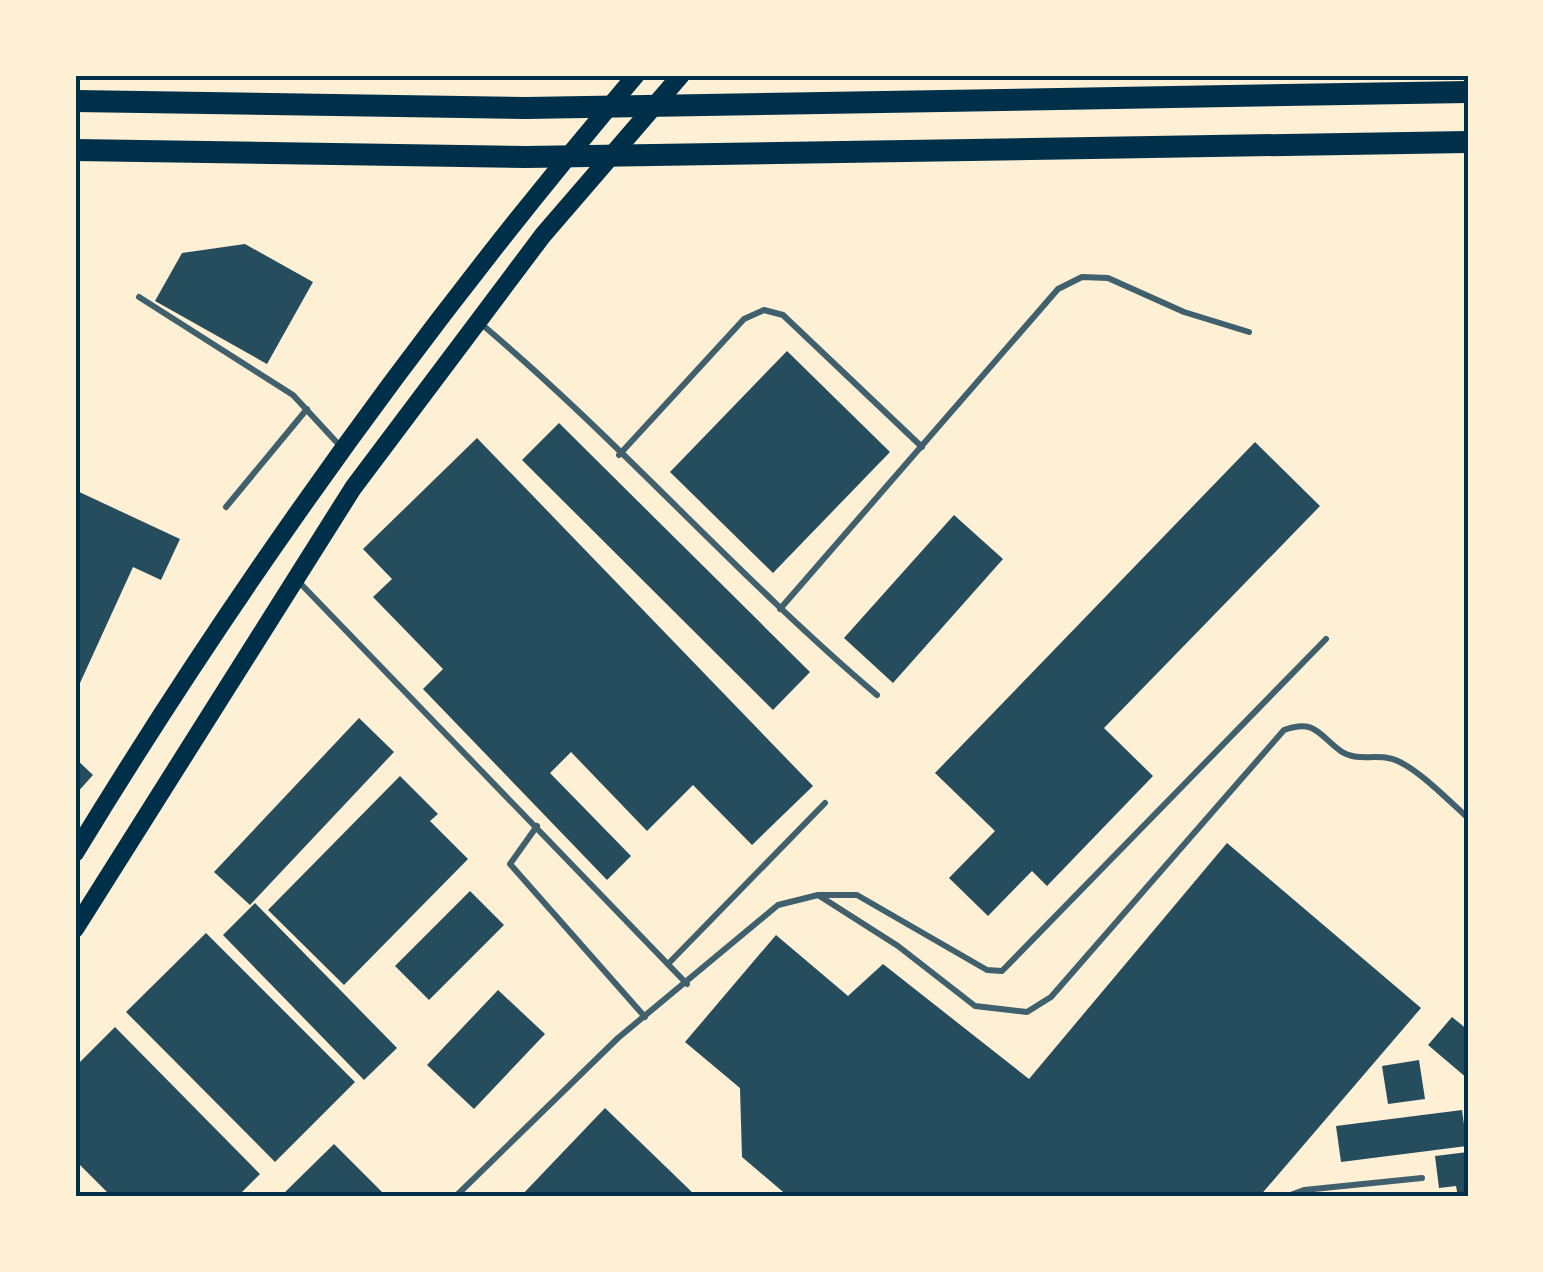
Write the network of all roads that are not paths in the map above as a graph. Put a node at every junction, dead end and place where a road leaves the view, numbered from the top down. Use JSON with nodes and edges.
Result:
{"nodes":[{"id":1,"x":636,"y":75,"type":"edge"},
{"id":2,"x":682,"y":75,"type":"edge"},
{"id":3,"x":1468,"y":92,"type":"edge"},
{"id":4,"x":75,"y":101,"type":"edge"},
{"id":5,"x":1468,"y":142,"type":"edge"},
{"id":6,"x":75,"y":150,"type":"edge"},
{"id":7,"x":140,"y":297,"type":"dead end"},
{"id":8,"x":478,"y":321,"type":"junction"},
{"id":9,"x":1249,"y":332,"type":"dead end"},
{"id":10,"x":307,"y":409,"type":"junction"},
{"id":11,"x":342,"y":448,"type":"junction"},
{"id":12,"x":923,"y":448,"type":"junction"},
{"id":13,"x":619,"y":455,"type":"junction"},
{"id":14,"x":226,"y":506,"type":"dead end"},
{"id":15,"x":295,"y":579,"type":"junction"},
{"id":16,"x":780,"y":610,"type":"junction"},
{"id":17,"x":1326,"y":639,"type":"dead end"},
{"id":18,"x":877,"y":695,"type":"dead end"},
{"id":19,"x":825,"y":803,"type":"dead end"},
{"id":20,"x":1468,"y":818,"type":"edge"},
{"id":21,"x":537,"y":826,"type":"junction"},
{"id":22,"x":75,"y":854,"type":"edge"},
{"id":23,"x":818,"y":895,"type":"junction"},
{"id":24,"x":75,"y":929,"type":"edge"},
{"id":25,"x":668,"y":964,"type":"junction"},
{"id":26,"x":687,"y":984,"type":"junction"},
{"id":27,"x":645,"y":1017,"type":"junction"},
{"id":28,"x":1422,"y":1178,"type":"dead end"},
{"id":29,"x":455,"y":1197,"type":"edge"},
{"id":30,"x":1285,"y":1197,"type":"edge"}],
"edges":[{"from":1,"to":11,"type":"main road"},
{"from":2,"to":8,"type":"main road"},
{"from":3,"to":4,"type":"highway"},
{"from":5,"to":6,"type":"highway"},
{"from":7,"to":10,"type":"lane"},
{"from":8,"to":13,"type":"lane"},
{"from":8,"to":15,"type":"main road"},
{"from":9,"to":12,"type":"lane"},
{"from":10,"to":11,"type":"lane"},
{"from":10,"to":14,"type":"lane"},
{"from":11,"to":22,"type":"main road"},
{"from":12,"to":13,"type":"lane"},
{"from":12,"to":16,"type":"lane"},
{"from":13,"to":16,"type":"lane"},
{"from":15,"to":21,"type":"lane"},
{"from":15,"to":24,"type":"main road"},
{"from":16,"to":18,"type":"lane"},
{"from":17,"to":23,"type":"lane"},
{"from":19,"to":25,"type":"lane"},
{"from":20,"to":23,"type":"lane"},
{"from":21,"to":25,"type":"lane"},
{"from":21,"to":27,"type":"lane"},
{"from":23,"to":26,"type":"lane"},
{"from":25,"to":26,"type":"lane"},
{"from":26,"to":27,"type":"lane"},
{"from":27,"to":29,"type":"lane"},
{"from":28,"to":30,"type":"lane"}]}
